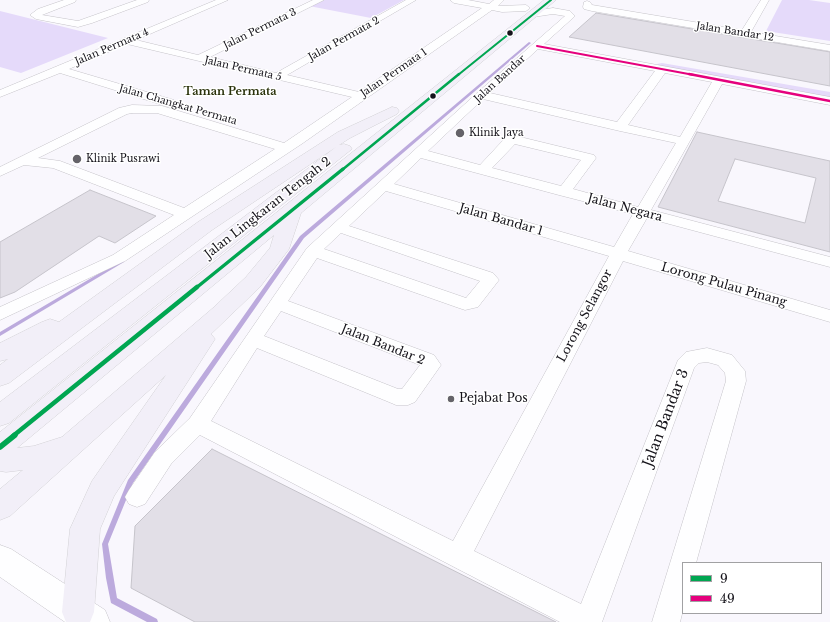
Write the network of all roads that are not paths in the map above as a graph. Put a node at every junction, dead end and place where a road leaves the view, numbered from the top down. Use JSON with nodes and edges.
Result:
{"nodes":[{"id":1,"x":72,"y":0,"type":"edge"},
{"id":2,"x":145,"y":0,"type":"edge"},
{"id":3,"x":224,"y":0,"type":"edge"},
{"id":4,"x":320,"y":0,"type":"edge"},
{"id":5,"x":412,"y":0,"type":"edge"},
{"id":6,"x":454,"y":0,"type":"edge"},
{"id":7,"x":536,"y":0,"type":"edge"},
{"id":8,"x":765,"y":0,"type":"edge"},
{"id":9,"x":501,"y":4,"type":"edge"},
{"id":10,"x":565,"y":4,"type":"edge"},
{"id":11,"x":588,"y":4,"type":"edge"},
{"id":12,"x":491,"y":7,"type":"junction"},
{"id":13,"x":525,"y":13,"type":"junction"},
{"id":14,"x":640,"y":17,"type":"junction"},
{"id":15,"x":745,"y":34,"type":"junction"},
{"id":16,"x":126,"y":41,"type":"junction"},
{"id":17,"x":537,"y":46,"type":"junction"},
{"id":18,"x":830,"y":48,"type":"edge"},
{"id":19,"x":200,"y":58,"type":"junction"},
{"id":20,"x":662,"y":70,"type":"junction"},
{"id":21,"x":59,"y":74,"type":"junction"},
{"id":22,"x":276,"y":77,"type":"junction"},
{"id":23,"x":719,"y":80,"type":"junction"},
{"id":24,"x":0,"y":94,"type":"edge"},
{"id":25,"x":481,"y":95,"type":"junction"},
{"id":26,"x":361,"y":96,"type":"junction"},
{"id":27,"x":830,"y":101,"type":"edge"},
{"id":28,"x":0,"y":105,"type":"edge"},
{"id":29,"x":123,"y":111,"type":"junction"},
{"id":30,"x":392,"y":111,"type":"junction"},
{"id":31,"x":620,"y":127,"type":"junction"},
{"id":32,"x":682,"y":141,"type":"junction"},
{"id":33,"x":291,"y":144,"type":"junction"},
{"id":34,"x":50,"y":147,"type":"junction"},
{"id":35,"x":419,"y":154,"type":"junction"},
{"id":36,"x":22,"y":161,"type":"junction"},
{"id":37,"x":55,"y":164,"type":"junction"},
{"id":38,"x":483,"y":170,"type":"junction"},
{"id":39,"x":0,"y":172,"type":"edge"},
{"id":40,"x":383,"y":186,"type":"junction"},
{"id":41,"x":564,"y":192,"type":"junction"},
{"id":42,"x":293,"y":209,"type":"junction"},
{"id":43,"x":641,"y":212,"type":"junction"},
{"id":44,"x":186,"y":214,"type":"junction"},
{"id":45,"x":338,"y":227,"type":"junction"},
{"id":46,"x":313,"y":251,"type":"junction"},
{"id":47,"x":618,"y":254,"type":"junction"},
{"id":48,"x":830,"y":262,"type":"edge"},
{"id":49,"x":113,"y":294,"type":"junction"},
{"id":50,"x":277,"y":303,"type":"junction"},
{"id":51,"x":221,"y":313,"type":"junction"},
{"id":52,"x":0,"y":314,"type":"edge"},
{"id":53,"x":830,"y":316,"type":"edge"},
{"id":54,"x":253,"y":338,"type":"junction"},
{"id":55,"x":0,"y":353,"type":"edge"},
{"id":56,"x":0,"y":377,"type":"edge"},
{"id":57,"x":0,"y":416,"type":"edge"},
{"id":58,"x":198,"y":424,"type":"junction"},
{"id":59,"x":88,"y":429,"type":"junction"},
{"id":60,"x":0,"y":447,"type":"edge"},
{"id":61,"x":0,"y":460,"type":"edge"},
{"id":62,"x":137,"y":497,"type":"dead end"},
{"id":63,"x":0,"y":507,"type":"edge"},
{"id":64,"x":458,"y":556,"type":"junction"},
{"id":65,"x":0,"y":559,"type":"edge"},
{"id":66,"x":684,"y":562,"type":"edge"},
{"id":67,"x":682,"y":567,"type":"edge"},
{"id":68,"x":86,"y":617,"type":"edge"},
{"id":69,"x":588,"y":622,"type":"edge"},
{"id":70,"x":666,"y":622,"type":"edge"}],
"edges":[{"from":1,"to":2,"type":"street"},
{"from":3,"to":16,"type":"street","name":"Jalan Permata 4"},
{"from":4,"to":19,"type":"street","name":"Jalan Permata 3"},
{"from":5,"to":22,"type":"street","name":"Jalan Permata 2"},
{"from":6,"to":12,"type":"street"},
{"from":7,"to":13,"type":"highway","name":"Jalan Lingkaran Tengah 2"},
{"from":8,"to":15,"type":"street"},
{"from":9,"to":12,"type":"street","name":"Jalan Permata 1"},
{"from":9,"to":13,"type":"street"},
{"from":9,"to":13,"type":"street"},
{"from":10,"to":11,"type":"street"},
{"from":10,"to":13,"type":"highway","name":"Jalan Lingkaran Tengah 2"},
{"from":10,"to":14,"type":"street"},
{"from":11,"to":14,"type":"street"},
{"from":12,"to":26,"type":"street","name":"Jalan Permata 1"},
{"from":13,"to":17,"type":"street","name":"Jalan Bandar"},
{"from":13,"to":30,"type":"highway","name":"Jalan Lingkaran Tengah 2"},
{"from":13,"to":42,"type":"highway","name":"Jalan Lingkaran Tengah 2"},
{"from":14,"to":15,"type":"street","name":"Jalan Bandar 12"},
{"from":15,"to":18,"type":"street","name":"Jalan Bandar 12"},
{"from":16,"to":19,"type":"street","name":"Jalan Permata 5"},
{"from":16,"to":21,"type":"street","name":"Jalan Permata 4"},
{"from":17,"to":20,"type":"street"},
{"from":17,"to":25,"type":"street","name":"Jalan Bandar"},
{"from":19,"to":22,"type":"street","name":"Jalan Permata 5"},
{"from":20,"to":23,"type":"street"},
{"from":20,"to":31,"type":"street"},
{"from":21,"to":24,"type":"street","name":"Jalan Changkat Permata"},
{"from":21,"to":28,"type":"street","name":"Jalan Permata 4"},
{"from":21,"to":29,"type":"street","name":"Jalan Changkat Permata"},
{"from":21,"to":33,"type":"street","name":"Jalan Changkat Permata"},
{"from":22,"to":26,"type":"street","name":"Jalan Permata 5"},
{"from":23,"to":27,"type":"street"},
{"from":23,"to":32,"type":"street","name":"Lorong Selangor"},
{"from":25,"to":31,"type":"street"},
{"from":25,"to":35,"type":"street","name":"Jalan Bandar"},
{"from":26,"to":33,"type":"street","name":"Jalan Permata 1"},
{"from":29,"to":33,"type":"street","name":"Jalan Changkat Permata"},
{"from":29,"to":34,"type":"street"},
{"from":30,"to":49,"type":"highway"},
{"from":30,"to":57,"type":"highway","name":"Jalan Lingkaran Tengah 2"},
{"from":31,"to":32,"type":"street"},
{"from":32,"to":43,"type":"street","name":"Lorong Selangor"},
{"from":33,"to":44,"type":"street","name":"Jalan Permata 1"},
{"from":34,"to":36,"type":"street"},
{"from":34,"to":37,"type":"street"},
{"from":35,"to":38,"type":"street","name":"Jalan Negara"},
{"from":35,"to":40,"type":"street","name":"Jalan Bandar"},
{"from":36,"to":37,"type":"street"},
{"from":36,"to":39,"type":"street"},
{"from":37,"to":44,"type":"street"},
{"from":38,"to":41,"type":"street","name":"Jalan Negara"},
{"from":38,"to":41,"type":"street"},
{"from":40,"to":45,"type":"street","name":"Jalan Bandar"},
{"from":40,"to":47,"type":"street","name":"Jalan Bandar 1"},
{"from":41,"to":43,"type":"street","name":"Jalan Negara"},
{"from":42,"to":51,"type":"highway"},
{"from":42,"to":60,"type":"highway","name":"Jalan Lingkaran Tengah 2"},
{"from":43,"to":47,"type":"street","name":"Lorong Selangor"},
{"from":43,"to":48,"type":"street","name":"Jalan Negara"},
{"from":44,"to":52,"type":"street","name":"Jalan Permata 1"},
{"from":45,"to":46,"type":"street","name":"Jalan Bandar"},
{"from":45,"to":46,"type":"street"},
{"from":46,"to":50,"type":"street","name":"Jalan Bandar"},
{"from":47,"to":53,"type":"street","name":"Lorong Pulau Pinang"},
{"from":47,"to":64,"type":"street","name":"Lorong Selangor"},
{"from":49,"to":55,"type":"highway"},
{"from":49,"to":56,"type":"highway"},
{"from":50,"to":54,"type":"street","name":"Jalan Bandar"},
{"from":50,"to":54,"type":"street","name":"Jalan Bandar 2"},
{"from":51,"to":59,"type":"highway"},
{"from":51,"to":68,"type":"highway"},
{"from":54,"to":58,"type":"street","name":"Jalan Bandar"},
{"from":58,"to":62,"type":"street","name":"Jalan Bandar"},
{"from":58,"to":64,"type":"street"},
{"from":59,"to":61,"type":"highway"},
{"from":59,"to":63,"type":"highway"},
{"from":64,"to":69,"type":"street"},
{"from":65,"to":68,"type":"main road"},
{"from":66,"to":69,"type":"street","name":"Jalan Bandar 3"},
{"from":67,"to":70,"type":"street","name":"Jalan Bandar 3"}]}
